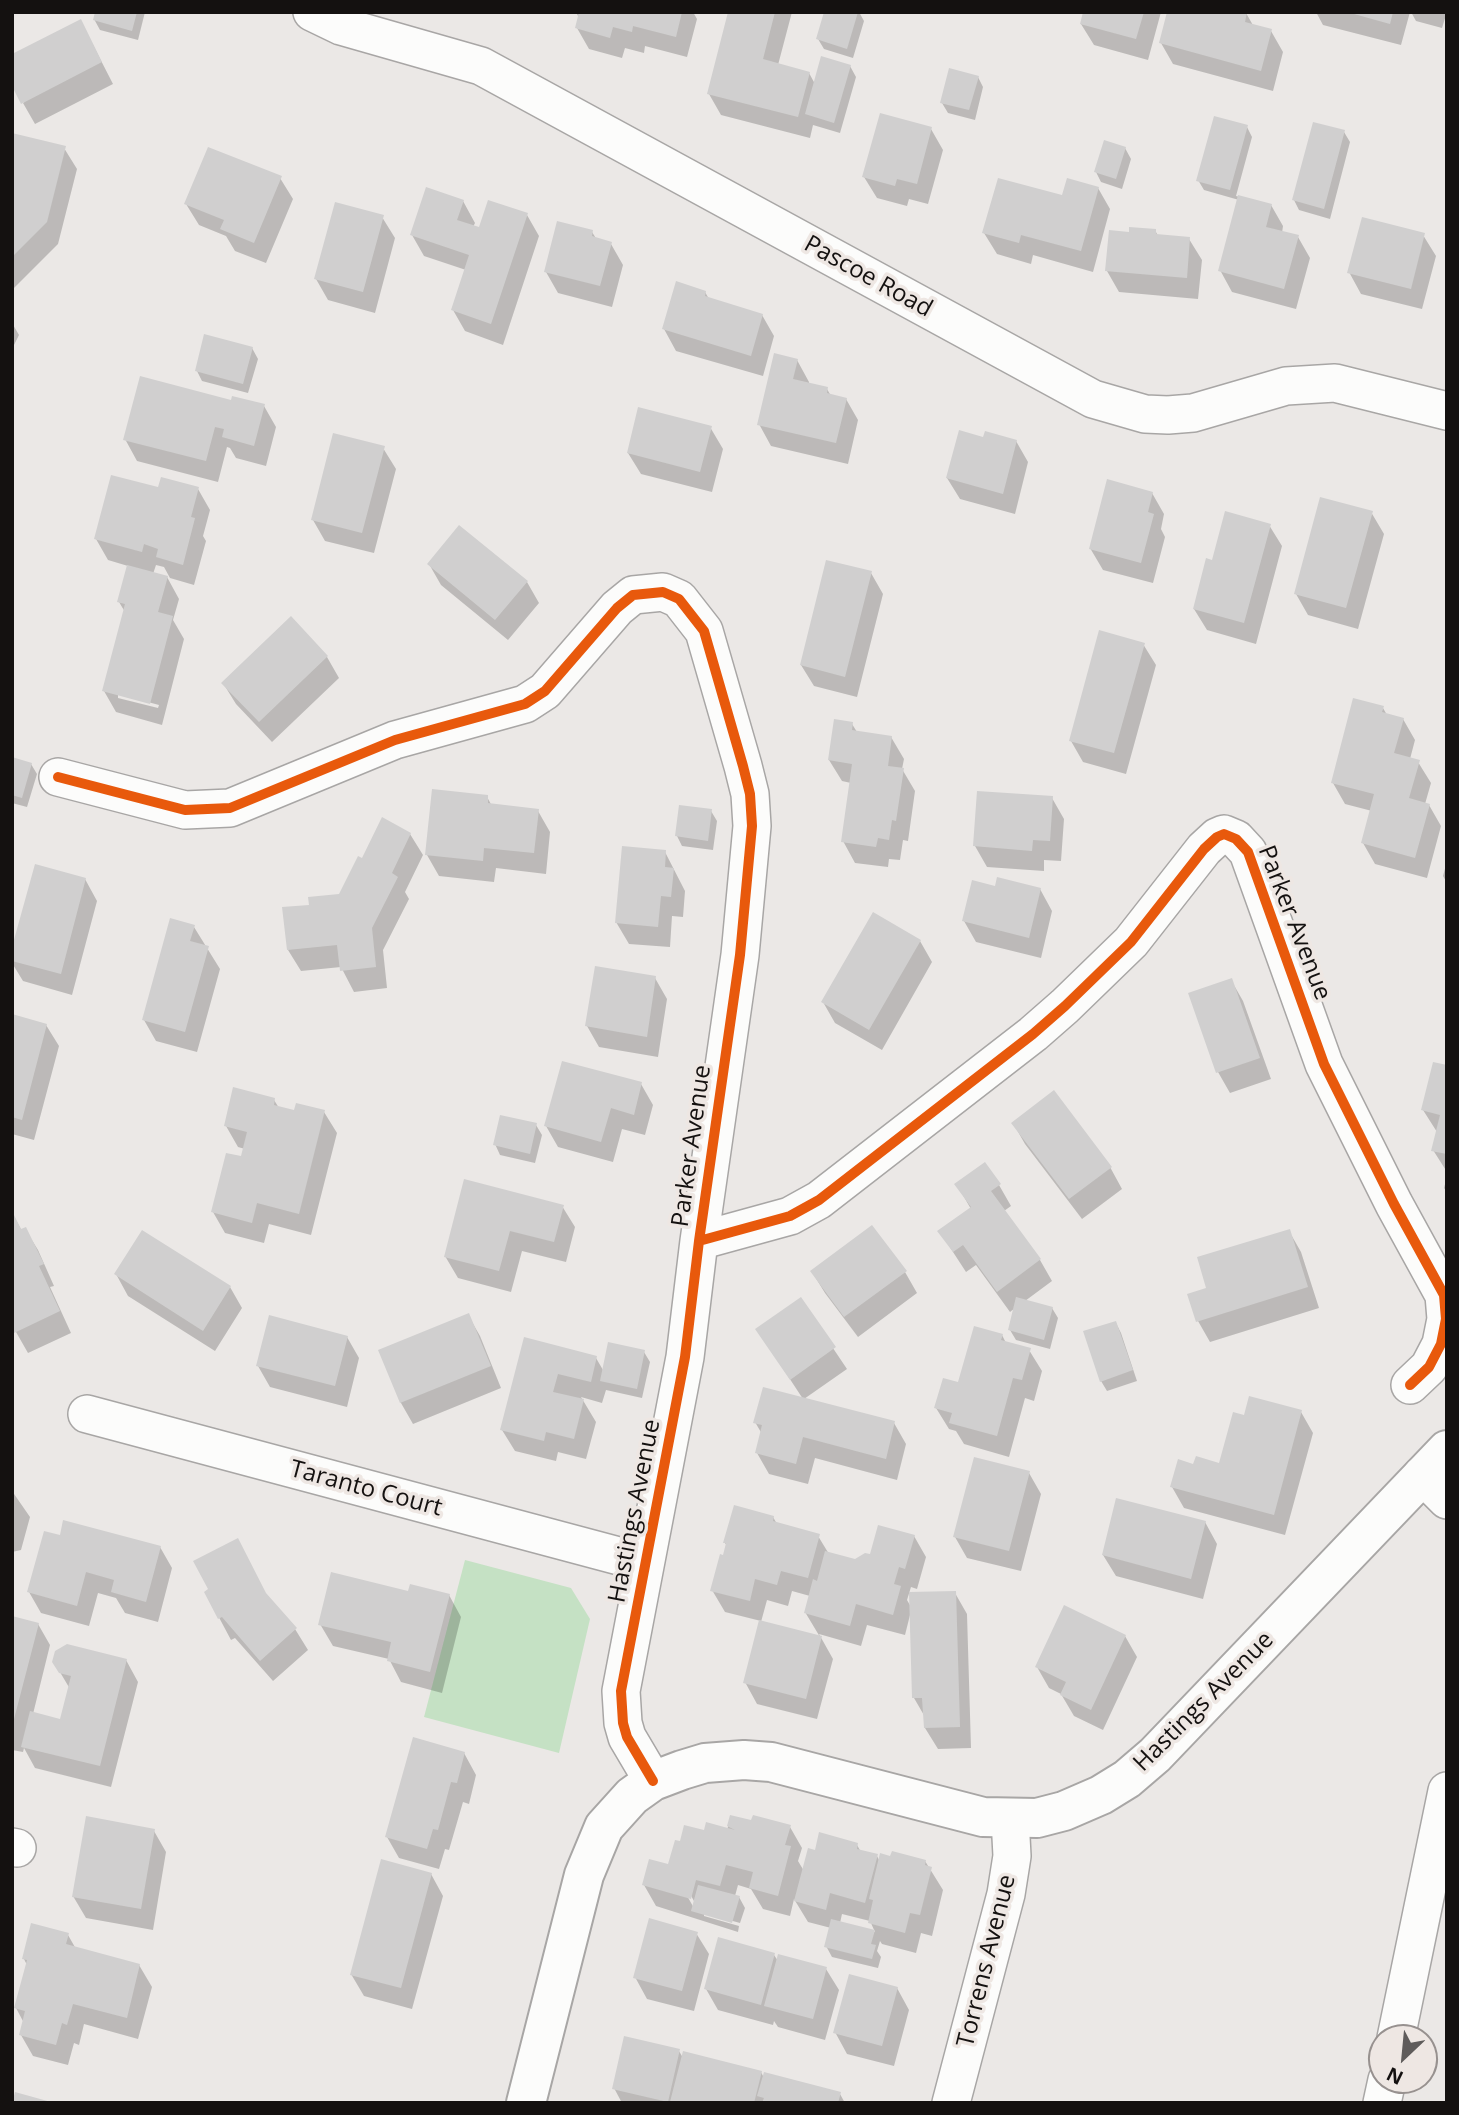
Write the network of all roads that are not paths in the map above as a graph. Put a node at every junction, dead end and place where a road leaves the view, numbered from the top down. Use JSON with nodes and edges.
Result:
{"nodes":[{"id":1,"x":312,"y":12,"type":"edge"},
{"id":2,"x":1447,"y":411,"type":"edge"},
{"id":3,"x":58,"y":777,"type":"dead end"},
{"id":4,"x":699,"y":1241,"type":"junction"},
{"id":5,"x":1410,"y":1385,"type":"dead end"},
{"id":6,"x":87,"y":1414,"type":"dead end"},
{"id":7,"x":1441,"y":1469,"type":"edge"},
{"id":8,"x":645,"y":1563,"type":"junction"},
{"id":9,"x":653,"y":1781,"type":"junction"},
{"id":10,"x":1447,"y":1791,"type":"edge"},
{"id":11,"x":1010,"y":1818,"type":"junction"},
{"id":12,"x":1399,"y":2024,"type":"edge"},
{"id":13,"x":526,"y":2103,"type":"edge"},
{"id":14,"x":951,"y":2103,"type":"edge"}],
"edges":[{"from":1,"to":2,"type":"street","name":"Pascoe Road"},
{"from":3,"to":4,"type":"street","name":"Parker Avenue"},
{"from":4,"to":5,"type":"street","name":"Parker Avenue"},
{"from":4,"to":8,"type":"street","name":"Hastings Avenue"},
{"from":6,"to":8,"type":"street","name":"Taranto Court"},
{"from":7,"to":11,"type":"main road","name":"Hastings Avenue"},
{"from":8,"to":9,"type":"street","name":"Hastings Avenue"},
{"from":9,"to":11,"type":"main road","name":"Hastings Avenue"},
{"from":9,"to":13,"type":"main road","name":"Hastings Avenue"},
{"from":10,"to":12,"type":"street"},
{"from":11,"to":14,"type":"street","name":"Torrens Avenue"}]}
